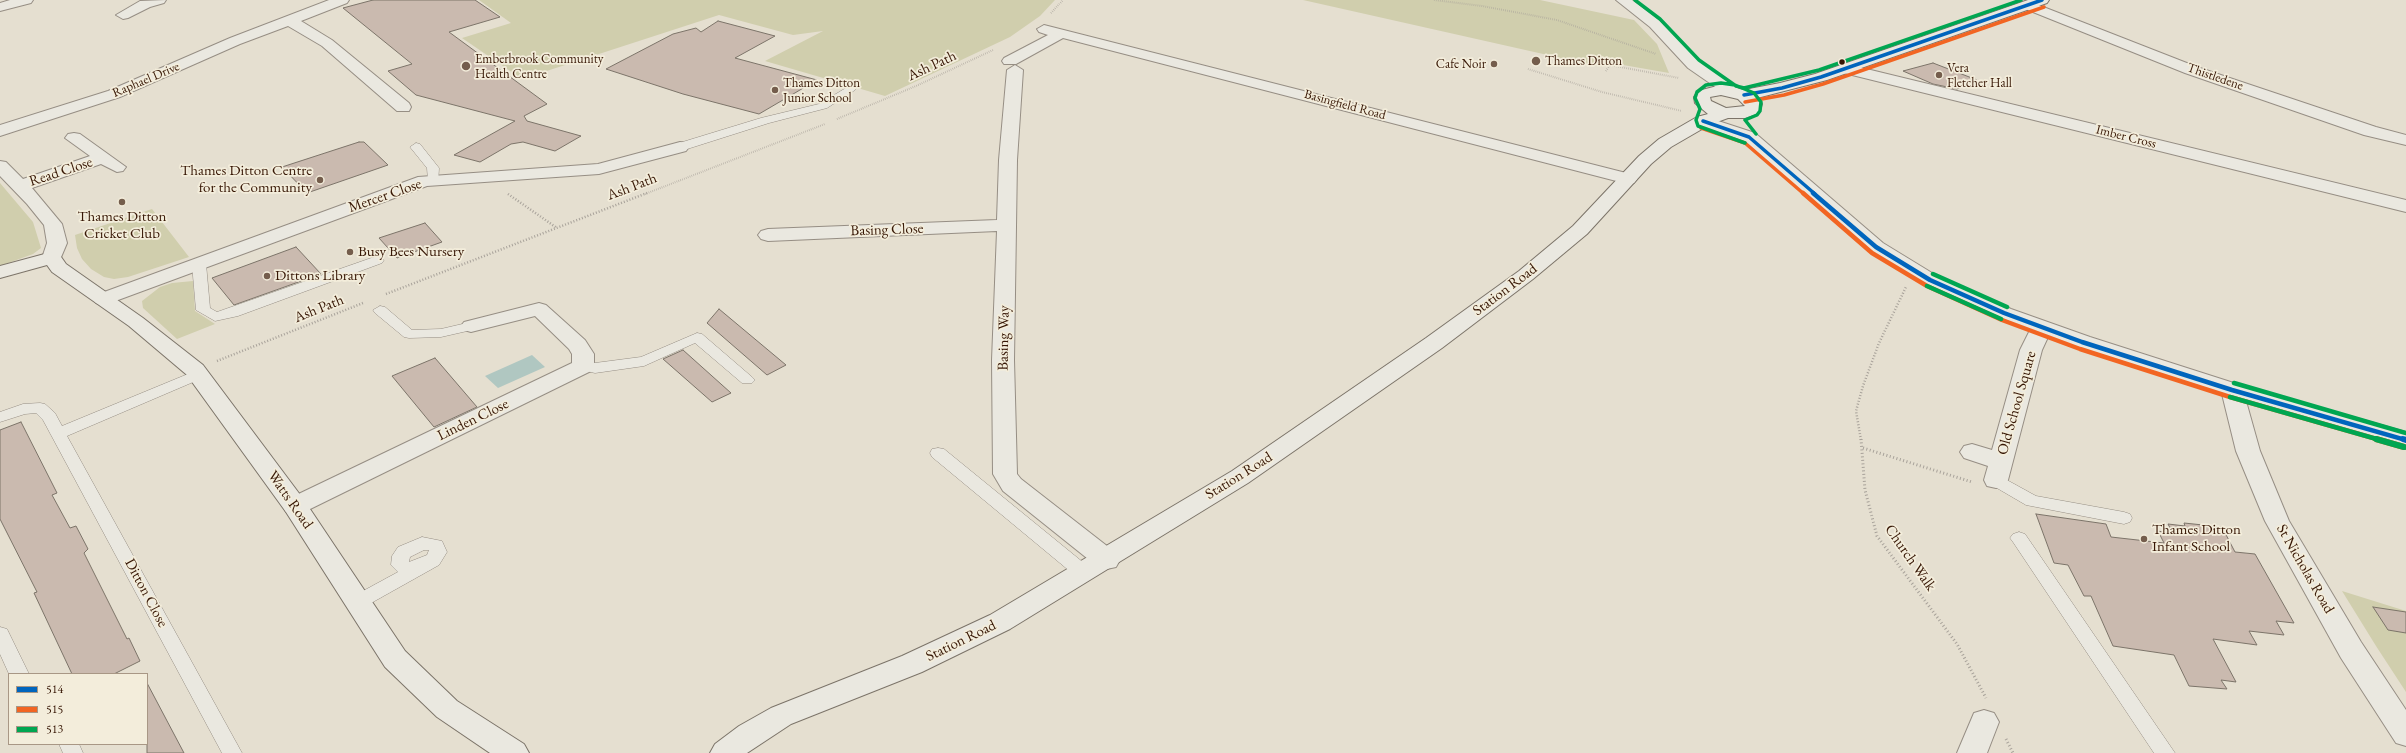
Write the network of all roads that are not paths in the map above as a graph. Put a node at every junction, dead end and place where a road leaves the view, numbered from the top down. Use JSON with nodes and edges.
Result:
{"nodes":[{"id":1,"x":26,"y":0,"type":"edge"},
{"id":2,"x":159,"y":0,"type":"edge"},
{"id":3,"x":342,"y":0,"type":"edge"},
{"id":4,"x":1623,"y":0,"type":"edge"},
{"id":5,"x":140,"y":2,"type":"edge"},
{"id":6,"x":2035,"y":2,"type":"edge"},
{"id":7,"x":0,"y":7,"type":"edge"},
{"id":8,"x":124,"y":15,"type":"dead end"},
{"id":9,"x":289,"y":20,"type":"junction"},
{"id":10,"x":1047,"y":22,"type":"road end"},
{"id":11,"x":1062,"y":33,"type":"junction"},
{"id":12,"x":1691,"y":62,"type":"junction"},
{"id":13,"x":1846,"y":69,"type":"junction"},
{"id":14,"x":851,"y":88,"type":"dead end"},
{"id":15,"x":1739,"y":94,"type":"junction"},
{"id":16,"x":1705,"y":104,"type":"junction"},
{"id":17,"x":403,"y":107,"type":"dead end"},
{"id":18,"x":1729,"y":114,"type":"junction"},
{"id":19,"x":0,"y":131,"type":"edge"},
{"id":20,"x":1749,"y":137,"type":"junction"},
{"id":21,"x":74,"y":138,"type":"dead end"},
{"id":22,"x":2406,"y":140,"type":"edge"},
{"id":23,"x":416,"y":146,"type":"dead end"},
{"id":24,"x":680,"y":147,"type":"joint"},
{"id":25,"x":102,"y":158,"type":"junction"},
{"id":26,"x":0,"y":166,"type":"edge"},
{"id":27,"x":117,"y":167,"type":"dead end"},
{"id":28,"x":1628,"y":179,"type":"junction"},
{"id":29,"x":434,"y":180,"type":"junction"},
{"id":30,"x":20,"y":186,"type":"junction"},
{"id":31,"x":2406,"y":206,"type":"edge"},
{"id":32,"x":1006,"y":225,"type":"junction"},
{"id":33,"x":768,"y":235,"type":"dead end"},
{"id":34,"x":52,"y":258,"type":"junction"},
{"id":35,"x":377,"y":260,"type":"dead end"},
{"id":36,"x":199,"y":264,"type":"junction"},
{"id":37,"x":0,"y":272,"type":"edge"},
{"id":38,"x":103,"y":300,"type":"junction"},
{"id":39,"x":380,"y":310,"type":"dead end"},
{"id":40,"x":471,"y":326,"type":"joint"},
{"id":41,"x":2042,"y":328,"type":"junction"},
{"id":42,"x":583,"y":366,"type":"junction"},
{"id":43,"x":198,"y":372,"type":"junction"},
{"id":44,"x":747,"y":380,"type":"dead end"},
{"id":45,"x":2232,"y":390,"type":"junction"},
{"id":46,"x":0,"y":417,"type":"edge"},
{"id":47,"x":60,"y":433,"type":"junction"},
{"id":48,"x":2406,"y":440,"type":"edge"},
{"id":49,"x":1972,"y":452,"type":"dead end"},
{"id":50,"x":938,"y":453,"type":"dead end"},
{"id":51,"x":1999,"y":471,"type":"junction"},
{"id":52,"x":295,"y":506,"type":"junction"},
{"id":53,"x":2124,"y":518,"type":"dead end"},
{"id":54,"x":2019,"y":538,"type":"dead end"},
{"id":55,"x":1106,"y":560,"type":"junction"},
{"id":56,"x":422,"y":567,"type":"dead end"},
{"id":57,"x":1084,"y":573,"type":"junction"},
{"id":58,"x":358,"y":602,"type":"junction"},
{"id":59,"x":0,"y":634,"type":"edge"},
{"id":60,"x":19,"y":673,"type":"edge"},
{"id":61,"x":1992,"y":719,"type":"road end"},
{"id":62,"x":2406,"y":734,"type":"edge"},
{"id":63,"x":232,"y":753,"type":"edge"},
{"id":64,"x":514,"y":753,"type":"edge"},
{"id":65,"x":725,"y":753,"type":"edge"},
{"id":66,"x":1972,"y":753,"type":"edge"},
{"id":67,"x":2165,"y":753,"type":"edge"}],
"edges":[{"from":1,"to":7,"type":"street"},
{"from":2,"to":5,"type":"street"},
{"from":3,"to":9,"type":"street","name":"Raphael Drive"},
{"from":4,"to":12,"type":"street"},
{"from":5,"to":8,"type":"street"},
{"from":6,"to":13,"type":"street"},
{"from":6,"to":22,"type":"street","name":"Thistledene"},
{"from":9,"to":17,"type":"street"},
{"from":9,"to":19,"type":"street","name":"Raphael Drive"},
{"from":10,"to":11,"type":"street","name":"Basingfield Road"},
{"from":11,"to":28,"type":"street","name":"Basingfield Road"},
{"from":11,"to":32,"type":"street","name":"Basing Way"},
{"from":12,"to":15,"type":"street"},
{"from":12,"to":16,"type":"street"},
{"from":13,"to":15,"type":"street"},
{"from":13,"to":31,"type":"street","name":"Imber Cross"},
{"from":14,"to":24,"type":"lane"},
{"from":15,"to":16,"type":"street"},
{"from":15,"to":18,"type":"street","name":"Station Road"},
{"from":16,"to":18,"type":"street","name":"Station Road"},
{"from":16,"to":20,"type":"street"},
{"from":16,"to":28,"type":"street","name":"Station Road"},
{"from":18,"to":20,"type":"street"},
{"from":20,"to":41,"type":"street"},
{"from":21,"to":25,"type":"street","name":"Read Close"},
{"from":23,"to":29,"type":"lane"},
{"from":24,"to":29,"type":"street","name":"Mercer Close"},
{"from":25,"to":27,"type":"street","name":"Read Close"},
{"from":25,"to":30,"type":"street","name":"Read Close"},
{"from":26,"to":30,"type":"street"},
{"from":28,"to":55,"type":"street","name":"Station Road"},
{"from":29,"to":36,"type":"street","name":"Mercer Close"},
{"from":30,"to":34,"type":"street"},
{"from":32,"to":33,"type":"street","name":"Basing Close"},
{"from":32,"to":55,"type":"street","name":"Basing Way"},
{"from":34,"to":37,"type":"street"},
{"from":34,"to":38,"type":"street","name":"Watts Road"},
{"from":35,"to":36,"type":"lane"},
{"from":36,"to":38,"type":"street","name":"Mercer Close"},
{"from":38,"to":43,"type":"street","name":"Watts Road"},
{"from":39,"to":40,"type":"lane"},
{"from":40,"to":42,"type":"street"},
{"from":41,"to":45,"type":"street"},
{"from":41,"to":51,"type":"street","name":"Old School Square"},
{"from":42,"to":44,"type":"lane"},
{"from":42,"to":52,"type":"street","name":"Linden Close"},
{"from":43,"to":47,"type":"lane"},
{"from":43,"to":52,"type":"street","name":"Watts Road"},
{"from":45,"to":48,"type":"street"},
{"from":45,"to":62,"type":"street","name":"St Nicholas Road"},
{"from":46,"to":47,"type":"lane","name":"Ditton Close"},
{"from":47,"to":63,"type":"lane","name":"Ditton Close"},
{"from":49,"to":51,"type":"street"},
{"from":50,"to":57,"type":"lane"},
{"from":51,"to":53,"type":"lane"},
{"from":52,"to":58,"type":"street","name":"Watts Road"},
{"from":54,"to":67,"type":"lane"},
{"from":55,"to":57,"type":"street","name":"Station Road"},
{"from":56,"to":58,"type":"lane"},
{"from":57,"to":65,"type":"street","name":"Station Road"},
{"from":58,"to":64,"type":"street","name":"Watts Road"},
{"from":59,"to":60,"type":"lane"},
{"from":61,"to":66,"type":"street"}]}
